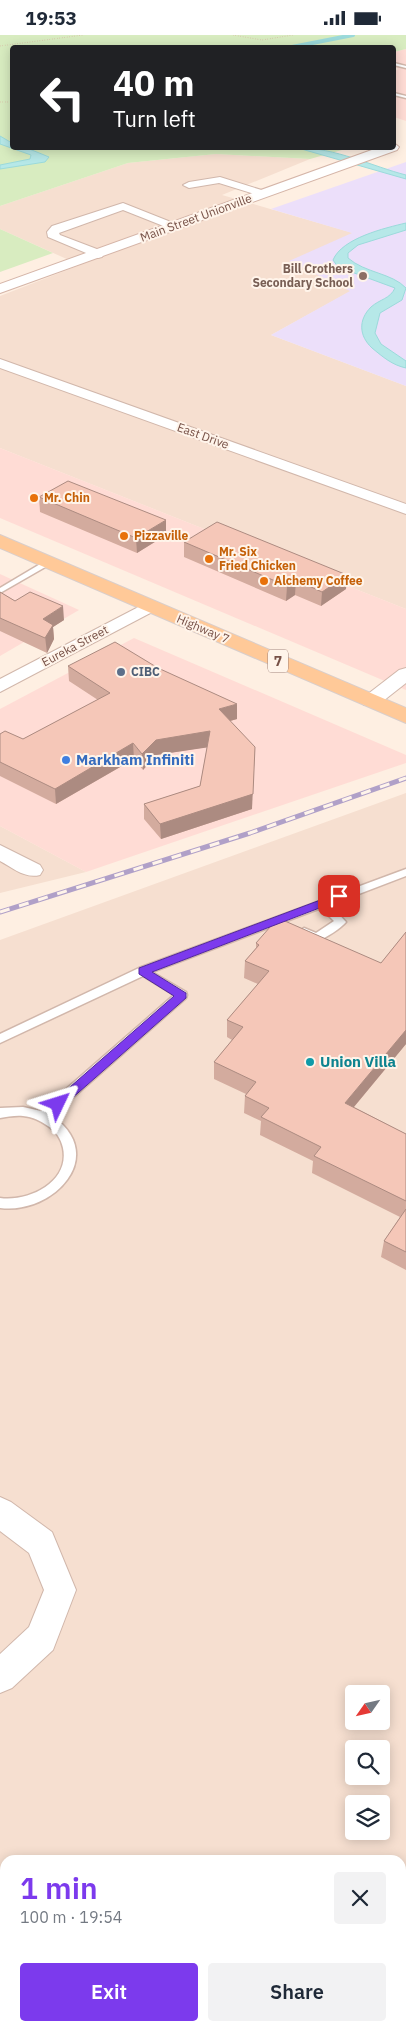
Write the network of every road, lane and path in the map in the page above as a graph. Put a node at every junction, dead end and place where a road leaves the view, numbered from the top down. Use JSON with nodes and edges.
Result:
{"nodes":[{"id":1,"x":83,"y":35,"type":"edge"},
{"id":2,"x":233,"y":35,"type":"edge"},
{"id":3,"x":293,"y":35,"type":"edge"},
{"id":4,"x":0,"y":46,"type":"edge"},
{"id":5,"x":400,"y":60,"type":"dead end"},
{"id":6,"x":396,"y":62,"type":"edge"},
{"id":7,"x":385,"y":150,"type":"edge"},
{"id":8,"x":189,"y":185,"type":"dead end"},
{"id":9,"x":264,"y":194,"type":"junction"},
{"id":10,"x":176,"y":226,"type":"junction"},
{"id":11,"x":98,"y":254,"type":"junction"},
{"id":12,"x":0,"y":289,"type":"edge"},
{"id":13,"x":0,"y":363,"type":"edge"},
{"id":14,"x":406,"y":509,"type":"edge"},
{"id":15,"x":0,"y":541,"type":"edge"},
{"id":16,"x":50,"y":562,"type":"junction"},
{"id":17,"x":0,"y":591,"type":"edge"},
{"id":18,"x":150,"y":607,"type":"junction"},
{"id":19,"x":406,"y":674,"type":"edge"},
{"id":20,"x":0,"y":686,"type":"edge"},
{"id":21,"x":371,"y":701,"type":"junction"},
{"id":22,"x":406,"y":716,"type":"edge"},
{"id":23,"x":0,"y":852,"type":"edge"},
{"id":24,"x":32,"y":870,"type":"dead end"},
{"id":25,"x":406,"y":872,"type":"edge"},
{"id":26,"x":322,"y":903,"type":"junction"},
{"id":27,"x":271,"y":922,"type":"junction"},
{"id":28,"x":143,"y":971,"type":"junction"},
{"id":29,"x":0,"y":1039,"type":"edge"},
{"id":30,"x":0,"y":1113,"type":"edge"},
{"id":31,"x":44,"y":1116,"type":"junction"},
{"id":32,"x":0,"y":1203,"type":"edge"},
{"id":33,"x":0,"y":1511,"type":"edge"},
{"id":34,"x":0,"y":1677,"type":"edge"}],
"edges":[{"from":1,"to":4,"type":"path"},
{"from":2,"to":3,"type":"path"},
{"from":5,"to":6,"type":"lane"},
{"from":7,"to":9,"type":"main road","name":"Main Street Unionville"},
{"from":8,"to":9,"type":"street"},
{"from":9,"to":10,"type":"main road","name":"Main Street Unionville"},
{"from":10,"to":11,"type":"main road","name":"Main Street Unionville"},
{"from":10,"to":11,"type":"street"},
{"from":11,"to":12,"type":"main road","name":"Main Street Unionville"},
{"from":13,"to":14,"type":"street","name":"East Drive"},
{"from":15,"to":16,"type":"main road","name":"Highway 7","number":"7"},
{"from":16,"to":17,"type":"lane"},
{"from":16,"to":18,"type":"main road","name":"Highway 7","number":"7"},
{"from":18,"to":20,"type":"street","name":"Eureka Street"},
{"from":18,"to":21,"type":"main road","name":"Highway 7","number":"7"},
{"from":19,"to":21,"type":"street"},
{"from":21,"to":22,"type":"main road","name":"Highway 7","number":"7"},
{"from":23,"to":24,"type":"street"},
{"from":25,"to":26,"type":"lane"},
{"from":26,"to":27,"type":"lane"},
{"from":26,"to":27,"type":"lane"},
{"from":27,"to":28,"type":"lane"},
{"from":28,"to":29,"type":"lane"},
{"from":28,"to":31,"type":"lane"},
{"from":30,"to":31,"type":"lane"},
{"from":31,"to":32,"type":"lane"},
{"from":33,"to":34,"type":"street"}]}
